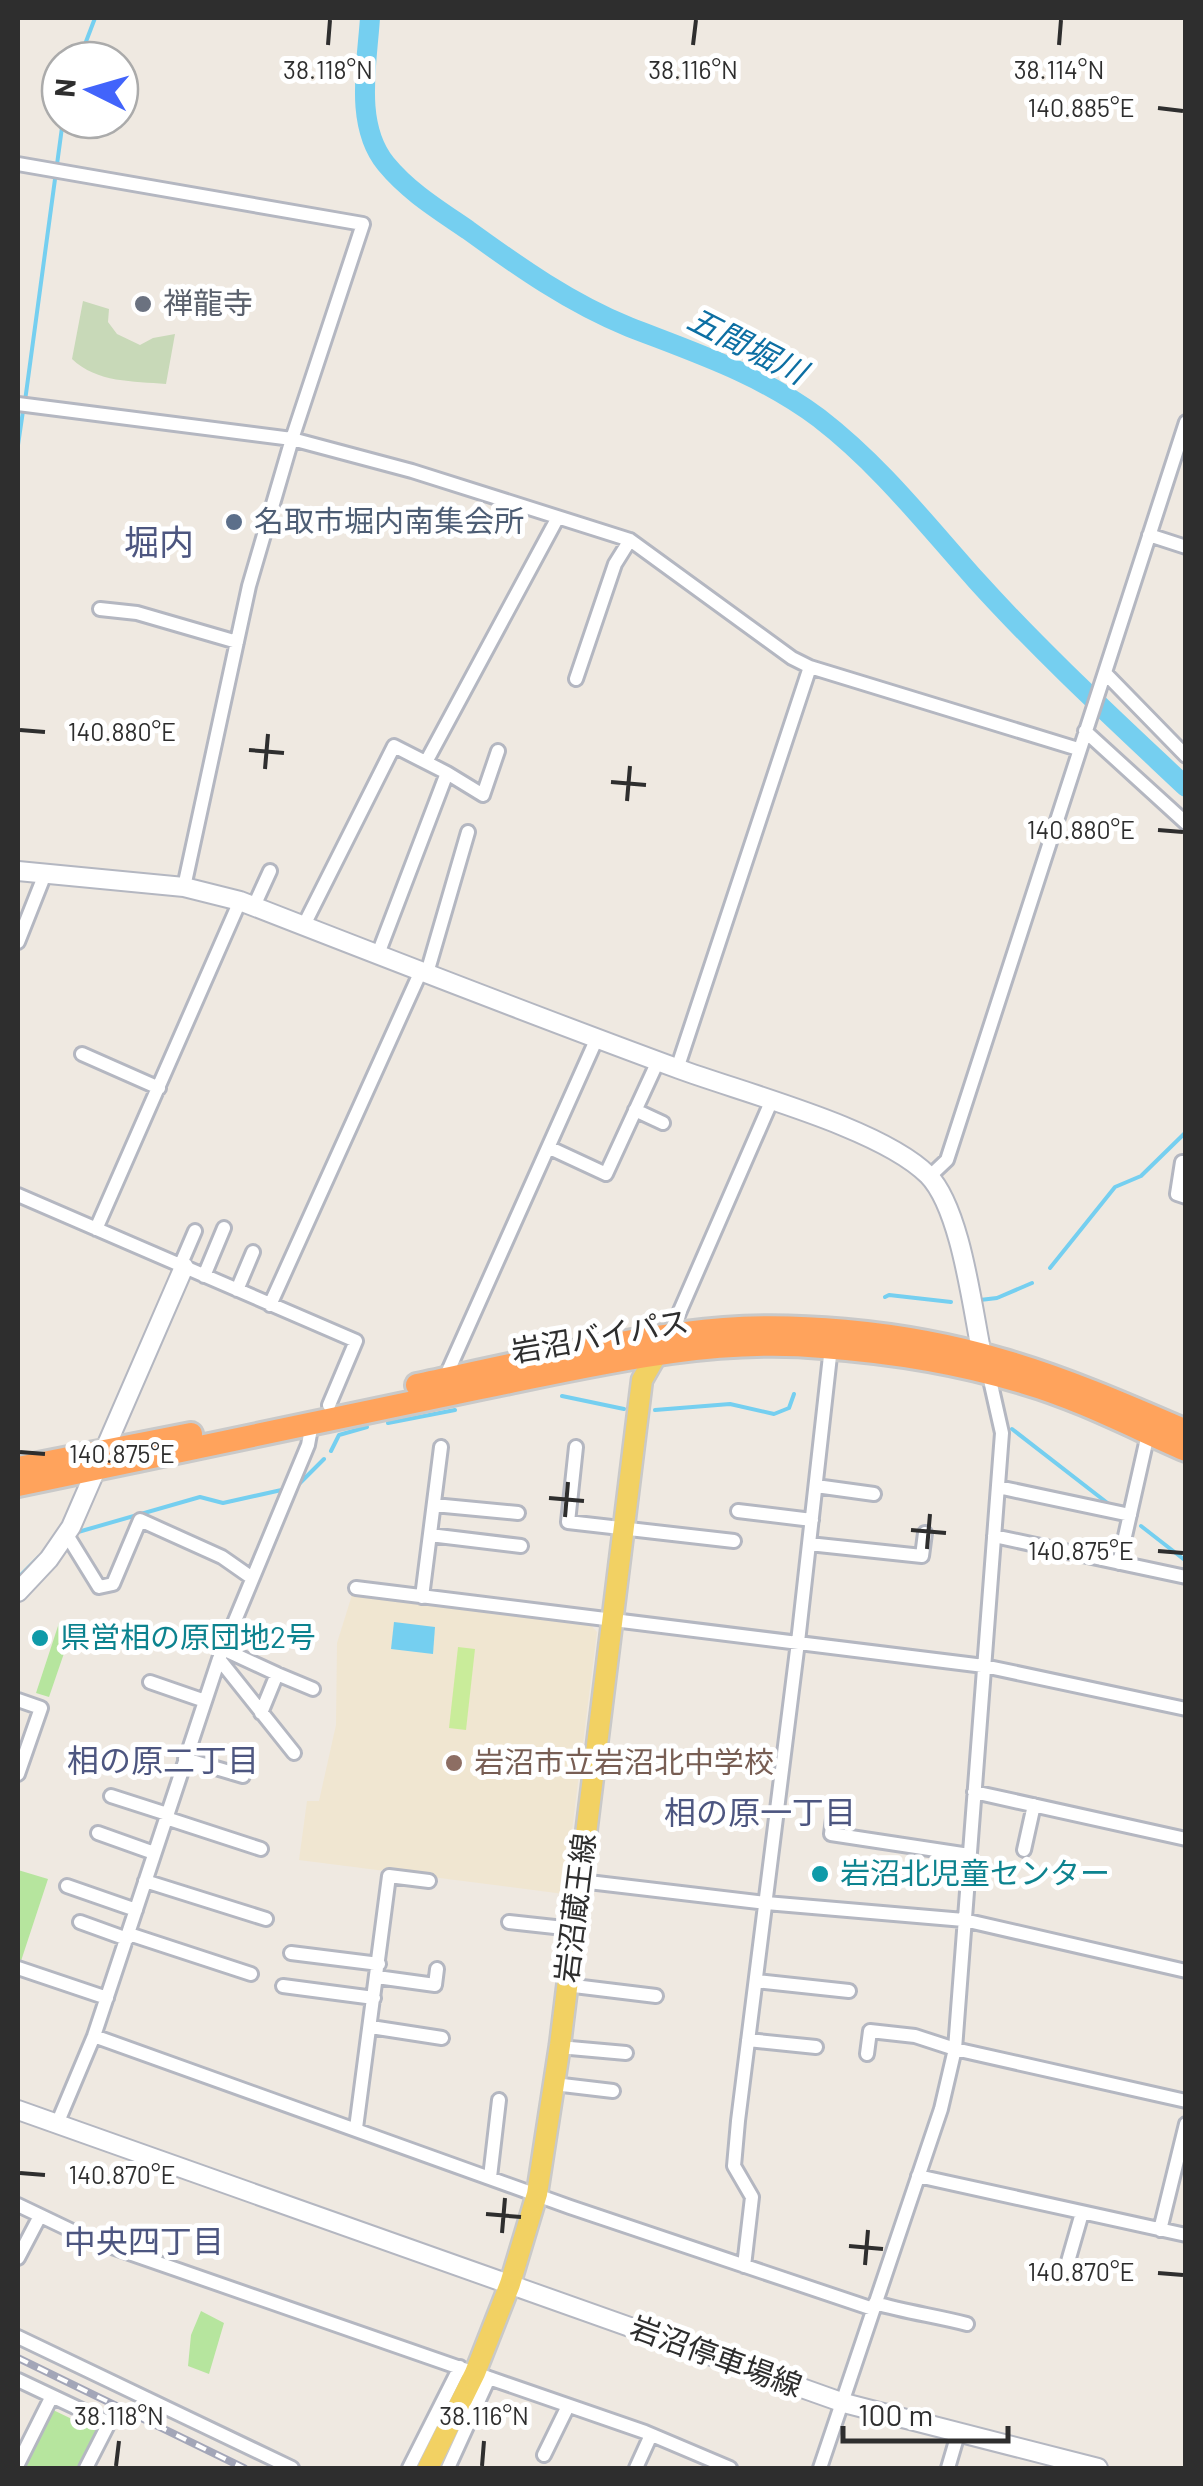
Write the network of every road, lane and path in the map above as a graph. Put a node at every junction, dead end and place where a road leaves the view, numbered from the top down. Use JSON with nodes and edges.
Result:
{"nodes":[{"id":1,"x":18,"y":164,"type":"edge"},
{"id":2,"x":21,"y":404,"type":"edge"},
{"id":3,"x":1186,"y":422,"type":"edge"},
{"id":4,"x":292,"y":439,"type":"junction"},
{"id":5,"x":557,"y":519,"type":"junction"},
{"id":6,"x":1149,"y":535,"type":"junction"},
{"id":7,"x":630,"y":540,"type":"junction"},
{"id":8,"x":1186,"y":547,"type":"edge"},
{"id":9,"x":100,"y":610,"type":"dead end"},
{"id":10,"x":237,"y":642,"type":"junction"},
{"id":11,"x":810,"y":667,"type":"junction"},
{"id":12,"x":1105,"y":677,"type":"junction"},
{"id":13,"x":576,"y":680,"type":"dead end"},
{"id":14,"x":1086,"y":728,"type":"junction"},
{"id":15,"x":1078,"y":749,"type":"junction"},
{"id":16,"x":498,"y":751,"type":"dead end"},
{"id":17,"x":1186,"y":756,"type":"edge"},
{"id":18,"x":426,"y":762,"type":"junction"},
{"id":19,"x":447,"y":773,"type":"junction"},
{"id":20,"x":1186,"y":824,"type":"edge"},
{"id":21,"x":468,"y":832,"type":"dead end"},
{"id":22,"x":18,"y":871,"type":"edge"},
{"id":23,"x":270,"y":871,"type":"dead end"},
{"id":24,"x":45,"y":874,"type":"junction"},
{"id":25,"x":184,"y":886,"type":"junction"},
{"id":26,"x":247,"y":904,"type":"junction"},
{"id":27,"x":304,"y":926,"type":"junction"},
{"id":28,"x":18,"y":942,"type":"edge"},
{"id":29,"x":378,"y":954,"type":"junction"},
{"id":30,"x":424,"y":972,"type":"junction"},
{"id":31,"x":597,"y":1038,"type":"junction"},
{"id":32,"x":82,"y":1054,"type":"dead end"},
{"id":33,"x":658,"y":1061,"type":"junction"},
{"id":34,"x":677,"y":1069,"type":"junction"},
{"id":35,"x":159,"y":1088,"type":"junction"},
{"id":36,"x":772,"y":1102,"type":"junction"},
{"id":37,"x":635,"y":1110,"type":"junction"},
{"id":38,"x":663,"y":1123,"type":"dead end"},
{"id":39,"x":550,"y":1148,"type":"junction"},
{"id":40,"x":1182,"y":1162,"type":"dead end"},
{"id":41,"x":930,"y":1176,"type":"junction"},
{"id":42,"x":18,"y":1195,"type":"edge"},
{"id":43,"x":1186,"y":1196,"type":"edge"},
{"id":44,"x":224,"y":1228,"type":"dead end"},
{"id":45,"x":96,"y":1229,"type":"junction"},
{"id":46,"x":196,"y":1231,"type":"dead end"},
{"id":47,"x":254,"y":1252,"type":"dead end"},
{"id":48,"x":182,"y":1266,"type":"junction"},
{"id":49,"x":204,"y":1276,"type":"junction"},
{"id":50,"x":237,"y":1290,"type":"junction"},
{"id":51,"x":270,"y":1305,"type":"junction"},
{"id":52,"x":663,"y":1345,"type":"junction"},
{"id":53,"x":831,"y":1348,"type":"junction"},
{"id":54,"x":985,"y":1364,"type":"junction"},
{"id":55,"x":444,"y":1380,"type":"junction"},
{"id":56,"x":329,"y":1405,"type":"junction"},
{"id":57,"x":312,"y":1422,"type":"junction"},
{"id":58,"x":1186,"y":1431,"type":"edge"},
{"id":59,"x":1148,"y":1434,"type":"junction"},
{"id":60,"x":576,"y":1446,"type":"dead end"},
{"id":61,"x":441,"y":1447,"type":"dead end"},
{"id":62,"x":1186,"y":1450,"type":"edge"},
{"id":63,"x":102,"y":1459,"type":"junction"},
{"id":64,"x":18,"y":1468,"type":"edge"},
{"id":65,"x":18,"y":1485,"type":"edge"},
{"id":66,"x":816,"y":1486,"type":"junction"},
{"id":67,"x":998,"y":1487,"type":"junction"},
{"id":68,"x":874,"y":1494,"type":"dead end"},
{"id":69,"x":434,"y":1505,"type":"junction"},
{"id":70,"x":738,"y":1511,"type":"dead end"},
{"id":71,"x":518,"y":1514,"type":"dead end"},
{"id":72,"x":1130,"y":1516,"type":"junction"},
{"id":73,"x":812,"y":1520,"type":"junction"},
{"id":74,"x":624,"y":1528,"type":"junction"},
{"id":75,"x":67,"y":1534,"type":"junction"},
{"id":76,"x":925,"y":1534,"type":"dead end"},
{"id":77,"x":430,"y":1535,"type":"junction"},
{"id":78,"x":994,"y":1536,"type":"junction"},
{"id":79,"x":734,"y":1541,"type":"dead end"},
{"id":80,"x":809,"y":1544,"type":"junction"},
{"id":81,"x":520,"y":1546,"type":"dead end"},
{"id":82,"x":1119,"y":1563,"type":"junction"},
{"id":83,"x":1186,"y":1577,"type":"edge"},
{"id":84,"x":252,"y":1578,"type":"junction"},
{"id":85,"x":356,"y":1588,"type":"dead end"},
{"id":86,"x":18,"y":1592,"type":"edge"},
{"id":87,"x":422,"y":1597,"type":"junction"},
{"id":88,"x":612,"y":1619,"type":"junction"},
{"id":89,"x":798,"y":1642,"type":"junction"},
{"id":90,"x":220,"y":1654,"type":"junction"},
{"id":91,"x":984,"y":1666,"type":"junction"},
{"id":92,"x":277,"y":1674,"type":"junction"},
{"id":93,"x":150,"y":1682,"type":"dead end"},
{"id":94,"x":313,"y":1689,"type":"dead end"},
{"id":95,"x":18,"y":1700,"type":"edge"},
{"id":96,"x":205,"y":1700,"type":"junction"},
{"id":97,"x":1186,"y":1709,"type":"edge"},
{"id":98,"x":261,"y":1713,"type":"junction"},
{"id":99,"x":294,"y":1753,"type":"dead end"},
{"id":100,"x":185,"y":1759,"type":"junction"},
{"id":101,"x":18,"y":1774,"type":"edge"},
{"id":102,"x":243,"y":1776,"type":"dead end"},
{"id":103,"x":974,"y":1792,"type":"junction"},
{"id":104,"x":110,"y":1796,"type":"dead end"},
{"id":105,"x":1034,"y":1805,"type":"junction"},
{"id":106,"x":834,"y":1811,"type":"dead end"},
{"id":107,"x":167,"y":1816,"type":"junction"},
{"id":108,"x":98,"y":1833,"type":"dead end"},
{"id":109,"x":1186,"y":1839,"type":"edge"},
{"id":110,"x":261,"y":1849,"type":"dead end"},
{"id":111,"x":1024,"y":1850,"type":"dead end"},
{"id":112,"x":154,"y":1853,"type":"junction"},
{"id":113,"x":969,"y":1856,"type":"junction"},
{"id":114,"x":145,"y":1880,"type":"junction"},
{"id":115,"x":429,"y":1880,"type":"dead end"},
{"id":116,"x":580,"y":1881,"type":"junction"},
{"id":117,"x":68,"y":1886,"type":"dead end"},
{"id":118,"x":766,"y":1902,"type":"junction"},
{"id":119,"x":136,"y":1910,"type":"junction"},
{"id":120,"x":266,"y":1920,"type":"dead end"},
{"id":121,"x":964,"y":1920,"type":"junction"},
{"id":122,"x":80,"y":1922,"type":"dead end"},
{"id":123,"x":509,"y":1922,"type":"dead end"},
{"id":124,"x":573,"y":1930,"type":"junction"},
{"id":125,"x":128,"y":1937,"type":"junction"},
{"id":126,"x":290,"y":1953,"type":"dead end"},
{"id":127,"x":18,"y":1968,"type":"edge"},
{"id":128,"x":437,"y":1969,"type":"dead end"},
{"id":129,"x":378,"y":1970,"type":"junction"},
{"id":130,"x":1186,"y":1971,"type":"edge"},
{"id":131,"x":250,"y":1974,"type":"dead end"},
{"id":132,"x":756,"y":1981,"type":"junction"},
{"id":133,"x":566,"y":1985,"type":"junction"},
{"id":134,"x":283,"y":1986,"type":"dead end"},
{"id":135,"x":849,"y":1991,"type":"dead end"},
{"id":136,"x":656,"y":1996,"type":"dead end"},
{"id":137,"x":107,"y":1998,"type":"junction"},
{"id":138,"x":374,"y":1998,"type":"junction"},
{"id":139,"x":371,"y":2027,"type":"junction"},
{"id":140,"x":94,"y":2036,"type":"junction"},
{"id":141,"x":442,"y":2038,"type":"dead end"},
{"id":142,"x":748,"y":2040,"type":"junction"},
{"id":143,"x":559,"y":2047,"type":"junction"},
{"id":144,"x":816,"y":2047,"type":"dead end"},
{"id":145,"x":955,"y":2049,"type":"junction"},
{"id":146,"x":626,"y":2053,"type":"dead end"},
{"id":147,"x":867,"y":2054,"type":"dead end"},
{"id":148,"x":554,"y":2084,"type":"junction"},
{"id":149,"x":612,"y":2091,"type":"dead end"},
{"id":150,"x":499,"y":2100,"type":"dead end"},
{"id":151,"x":1186,"y":2101,"type":"edge"},
{"id":152,"x":18,"y":2110,"type":"edge"},
{"id":153,"x":58,"y":2124,"type":"junction"},
{"id":154,"x":1186,"y":2124,"type":"edge"},
{"id":155,"x":356,"y":2128,"type":"junction"},
{"id":156,"x":918,"y":2176,"type":"junction"},
{"id":157,"x":490,"y":2178,"type":"junction"},
{"id":158,"x":537,"y":2194,"type":"junction"},
{"id":159,"x":18,"y":2205,"type":"edge"},
{"id":160,"x":1082,"y":2213,"type":"junction"},
{"id":161,"x":40,"y":2216,"type":"junction"},
{"id":162,"x":1160,"y":2230,"type":"junction"},
{"id":163,"x":1186,"y":2236,"type":"edge"},
{"id":164,"x":18,"y":2258,"type":"edge"},
{"id":165,"x":744,"y":2266,"type":"junction"},
{"id":166,"x":1065,"y":2272,"type":"dead end"},
{"id":167,"x":510,"y":2284,"type":"junction"},
{"id":168,"x":874,"y":2306,"type":"junction"},
{"id":169,"x":968,"y":2324,"type":"dead end"},
{"id":170,"x":18,"y":2337,"type":"edge"},
{"id":171,"x":474,"y":2373,"type":"junction"},
{"id":172,"x":18,"y":2380,"type":"edge"},
{"id":173,"x":52,"y":2396,"type":"junction"},
{"id":174,"x":844,"y":2403,"type":"junction"},
{"id":175,"x":568,"y":2406,"type":"junction"},
{"id":176,"x":651,"y":2434,"type":"junction"},
{"id":177,"x":958,"y":2434,"type":"junction"},
{"id":178,"x":22,"y":2446,"type":"edge"},
{"id":179,"x":544,"y":2455,"type":"dead end"},
{"id":180,"x":18,"y":2464,"type":"edge"},
{"id":181,"x":436,"y":2466,"type":"edge"},
{"id":182,"x":86,"y":2468,"type":"edge"},
{"id":183,"x":292,"y":2468,"type":"edge"},
{"id":184,"x":409,"y":2468,"type":"edge"},
{"id":185,"x":636,"y":2468,"type":"edge"},
{"id":186,"x":730,"y":2468,"type":"edge"},
{"id":187,"x":820,"y":2468,"type":"edge"},
{"id":188,"x":948,"y":2468,"type":"edge"},
{"id":189,"x":1098,"y":2468,"type":"edge"}],
"edges":[{"from":1,"to":4,"type":"street"},
{"from":2,"to":4,"type":"street"},
{"from":3,"to":6,"type":"street"},
{"from":4,"to":5,"type":"street"},
{"from":4,"to":10,"type":"street"},
{"from":5,"to":7,"type":"street"},
{"from":5,"to":18,"type":"street"},
{"from":6,"to":8,"type":"street"},
{"from":6,"to":12,"type":"street"},
{"from":7,"to":11,"type":"street"},
{"from":7,"to":13,"type":"street"},
{"from":9,"to":10,"type":"street"},
{"from":10,"to":25,"type":"street"},
{"from":11,"to":15,"type":"street"},
{"from":11,"to":34,"type":"street"},
{"from":12,"to":14,"type":"street"},
{"from":12,"to":17,"type":"street"},
{"from":14,"to":15,"type":"street"},
{"from":14,"to":20,"type":"street"},
{"from":15,"to":41,"type":"street"},
{"from":16,"to":19,"type":"street"},
{"from":18,"to":19,"type":"street"},
{"from":18,"to":27,"type":"street"},
{"from":19,"to":29,"type":"street"},
{"from":21,"to":30,"type":"street"},
{"from":22,"to":24,"type":"street"},
{"from":23,"to":26,"type":"street"},
{"from":24,"to":25,"type":"street"},
{"from":24,"to":28,"type":"street"},
{"from":25,"to":26,"type":"street"},
{"from":26,"to":27,"type":"street"},
{"from":26,"to":35,"type":"street"},
{"from":27,"to":29,"type":"street"},
{"from":29,"to":30,"type":"street"},
{"from":30,"to":31,"type":"street"},
{"from":30,"to":51,"type":"street"},
{"from":31,"to":33,"type":"street"},
{"from":31,"to":39,"type":"street"},
{"from":32,"to":35,"type":"street"},
{"from":33,"to":34,"type":"street"},
{"from":33,"to":37,"type":"street"},
{"from":34,"to":36,"type":"street"},
{"from":35,"to":45,"type":"street"},
{"from":36,"to":41,"type":"street"},
{"from":36,"to":52,"type":"street"},
{"from":37,"to":38,"type":"street"},
{"from":37,"to":39,"type":"street"},
{"from":39,"to":55,"type":"street"},
{"from":40,"to":43,"type":"street"},
{"from":41,"to":54,"type":"street"},
{"from":42,"to":45,"type":"street"},
{"from":44,"to":49,"type":"street"},
{"from":45,"to":48,"type":"street"},
{"from":46,"to":48,"type":"street"},
{"from":47,"to":50,"type":"street"},
{"from":48,"to":49,"type":"street"},
{"from":48,"to":63,"type":"street"},
{"from":49,"to":50,"type":"street"},
{"from":50,"to":51,"type":"street"},
{"from":51,"to":56,"type":"street"},
{"from":52,"to":53,"type":"highway","name":"岩沼バイパス"},
{"from":52,"to":54,"type":"highway","name":"岩沼バイパス"},
{"from":52,"to":55,"type":"highway","name":"岩沼バイパス"},
{"from":52,"to":57,"type":"highway","name":"岩沼バイパス"},
{"from":52,"to":74,"type":"main road","name":"岩沼蔵王線"},
{"from":53,"to":54,"type":"highway","name":"岩沼バイパス"},
{"from":53,"to":66,"type":"street"},
{"from":54,"to":58,"type":"highway","name":"岩沼バイパス"},
{"from":54,"to":59,"type":"highway","name":"岩沼バイパス"},
{"from":54,"to":67,"type":"street"},
{"from":55,"to":56,"type":"highway","name":"岩沼バイパス"},
{"from":56,"to":63,"type":"highway","name":"岩沼バイパス"},
{"from":57,"to":63,"type":"highway","name":"岩沼バイパス"},
{"from":57,"to":84,"type":"street"},
{"from":59,"to":62,"type":"highway","name":"岩沼バイパス"},
{"from":59,"to":72,"type":"street"},
{"from":60,"to":74,"type":"street"},
{"from":61,"to":69,"type":"street"},
{"from":63,"to":64,"type":"highway","name":"岩沼バイパス"},
{"from":63,"to":65,"type":"highway","name":"岩沼バイパス"},
{"from":63,"to":75,"type":"street"},
{"from":66,"to":68,"type":"street"},
{"from":66,"to":73,"type":"street"},
{"from":67,"to":72,"type":"street"},
{"from":67,"to":78,"type":"street"},
{"from":69,"to":71,"type":"street"},
{"from":69,"to":77,"type":"street"},
{"from":70,"to":73,"type":"street"},
{"from":72,"to":82,"type":"street"},
{"from":73,"to":80,"type":"street"},
{"from":74,"to":79,"type":"street"},
{"from":74,"to":88,"type":"main road","name":"岩沼蔵王線"},
{"from":75,"to":84,"type":"street"},
{"from":75,"to":86,"type":"street"},
{"from":76,"to":80,"type":"street"},
{"from":77,"to":81,"type":"street"},
{"from":77,"to":87,"type":"street"},
{"from":78,"to":82,"type":"street"},
{"from":78,"to":91,"type":"street"},
{"from":80,"to":89,"type":"street"},
{"from":82,"to":83,"type":"street"},
{"from":84,"to":90,"type":"street"},
{"from":85,"to":87,"type":"street"},
{"from":87,"to":88,"type":"street"},
{"from":88,"to":89,"type":"street"},
{"from":88,"to":116,"type":"main road","name":"岩沼蔵王線"},
{"from":89,"to":91,"type":"street"},
{"from":89,"to":118,"type":"street"},
{"from":90,"to":92,"type":"street"},
{"from":90,"to":96,"type":"street"},
{"from":90,"to":98,"type":"street"},
{"from":91,"to":97,"type":"street"},
{"from":91,"to":103,"type":"street"},
{"from":92,"to":94,"type":"street"},
{"from":92,"to":98,"type":"street"},
{"from":93,"to":96,"type":"street"},
{"from":95,"to":101,"type":"street"},
{"from":96,"to":100,"type":"street"},
{"from":98,"to":99,"type":"street"},
{"from":100,"to":102,"type":"street"},
{"from":100,"to":107,"type":"street"},
{"from":103,"to":105,"type":"street"},
{"from":103,"to":113,"type":"street"},
{"from":104,"to":107,"type":"street"},
{"from":105,"to":109,"type":"street"},
{"from":105,"to":111,"type":"street"},
{"from":106,"to":113,"type":"street"},
{"from":107,"to":110,"type":"street"},
{"from":107,"to":112,"type":"street"},
{"from":108,"to":112,"type":"street"},
{"from":112,"to":114,"type":"street"},
{"from":113,"to":121,"type":"street"},
{"from":114,"to":119,"type":"street"},
{"from":114,"to":120,"type":"street"},
{"from":115,"to":129,"type":"street"},
{"from":116,"to":118,"type":"street"},
{"from":116,"to":124,"type":"main road","name":"岩沼蔵王線"},
{"from":117,"to":119,"type":"street"},
{"from":118,"to":121,"type":"street"},
{"from":118,"to":132,"type":"street"},
{"from":119,"to":125,"type":"street"},
{"from":121,"to":130,"type":"street"},
{"from":121,"to":145,"type":"street"},
{"from":122,"to":125,"type":"street"},
{"from":123,"to":124,"type":"street"},
{"from":124,"to":133,"type":"main road","name":"岩沼蔵王線"},
{"from":125,"to":131,"type":"street"},
{"from":125,"to":137,"type":"street"},
{"from":126,"to":129,"type":"street"},
{"from":127,"to":137,"type":"street"},
{"from":128,"to":129,"type":"street"},
{"from":129,"to":138,"type":"street"},
{"from":132,"to":135,"type":"street"},
{"from":132,"to":142,"type":"street"},
{"from":133,"to":136,"type":"street"},
{"from":133,"to":143,"type":"main road","name":"岩沼蔵王線"},
{"from":134,"to":138,"type":"street"},
{"from":137,"to":140,"type":"street"},
{"from":138,"to":139,"type":"street"},
{"from":139,"to":141,"type":"street"},
{"from":139,"to":155,"type":"street"},
{"from":140,"to":153,"type":"street"},
{"from":140,"to":155,"type":"street"},
{"from":142,"to":144,"type":"street"},
{"from":142,"to":165,"type":"street"},
{"from":143,"to":146,"type":"street"},
{"from":143,"to":148,"type":"main road","name":"岩沼蔵王線"},
{"from":145,"to":147,"type":"street"},
{"from":145,"to":151,"type":"street"},
{"from":145,"to":156,"type":"street"},
{"from":148,"to":149,"type":"street"},
{"from":148,"to":158,"type":"main road","name":"岩沼蔵王線"},
{"from":150,"to":157,"type":"street"},
{"from":152,"to":153,"type":"street","name":"岩沼停車場線"},
{"from":153,"to":167,"type":"street","name":"岩沼停車場線"},
{"from":154,"to":162,"type":"street"},
{"from":155,"to":157,"type":"street"},
{"from":156,"to":160,"type":"street"},
{"from":156,"to":168,"type":"street"},
{"from":157,"to":158,"type":"street"},
{"from":158,"to":165,"type":"street"},
{"from":158,"to":167,"type":"main road","name":"岩沼蔵王線"},
{"from":159,"to":161,"type":"street"},
{"from":160,"to":162,"type":"street"},
{"from":160,"to":166,"type":"street"},
{"from":161,"to":164,"type":"street"},
{"from":161,"to":171,"type":"street"},
{"from":162,"to":163,"type":"street"},
{"from":165,"to":168,"type":"street"},
{"from":167,"to":171,"type":"main road","name":"岩沼蔵王線"},
{"from":167,"to":174,"type":"street","name":"岩沼停車場線"},
{"from":168,"to":169,"type":"street"},
{"from":168,"to":174,"type":"street"},
{"from":170,"to":183,"type":"street"},
{"from":171,"to":175,"type":"street"},
{"from":171,"to":181,"type":"main road","name":"岩沼蔵王線"},
{"from":171,"to":184,"type":"street"},
{"from":172,"to":173,"type":"street"},
{"from":173,"to":178,"type":"street"},
{"from":173,"to":182,"type":"street"},
{"from":174,"to":177,"type":"street","name":"岩沼停車場線"},
{"from":174,"to":187,"type":"street"},
{"from":175,"to":176,"type":"street"},
{"from":175,"to":179,"type":"street"},
{"from":176,"to":185,"type":"street"},
{"from":176,"to":186,"type":"street"},
{"from":177,"to":188,"type":"street"},
{"from":177,"to":189,"type":"street","name":"岩沼停車場線"},
{"from":178,"to":180,"type":"street"}]}
